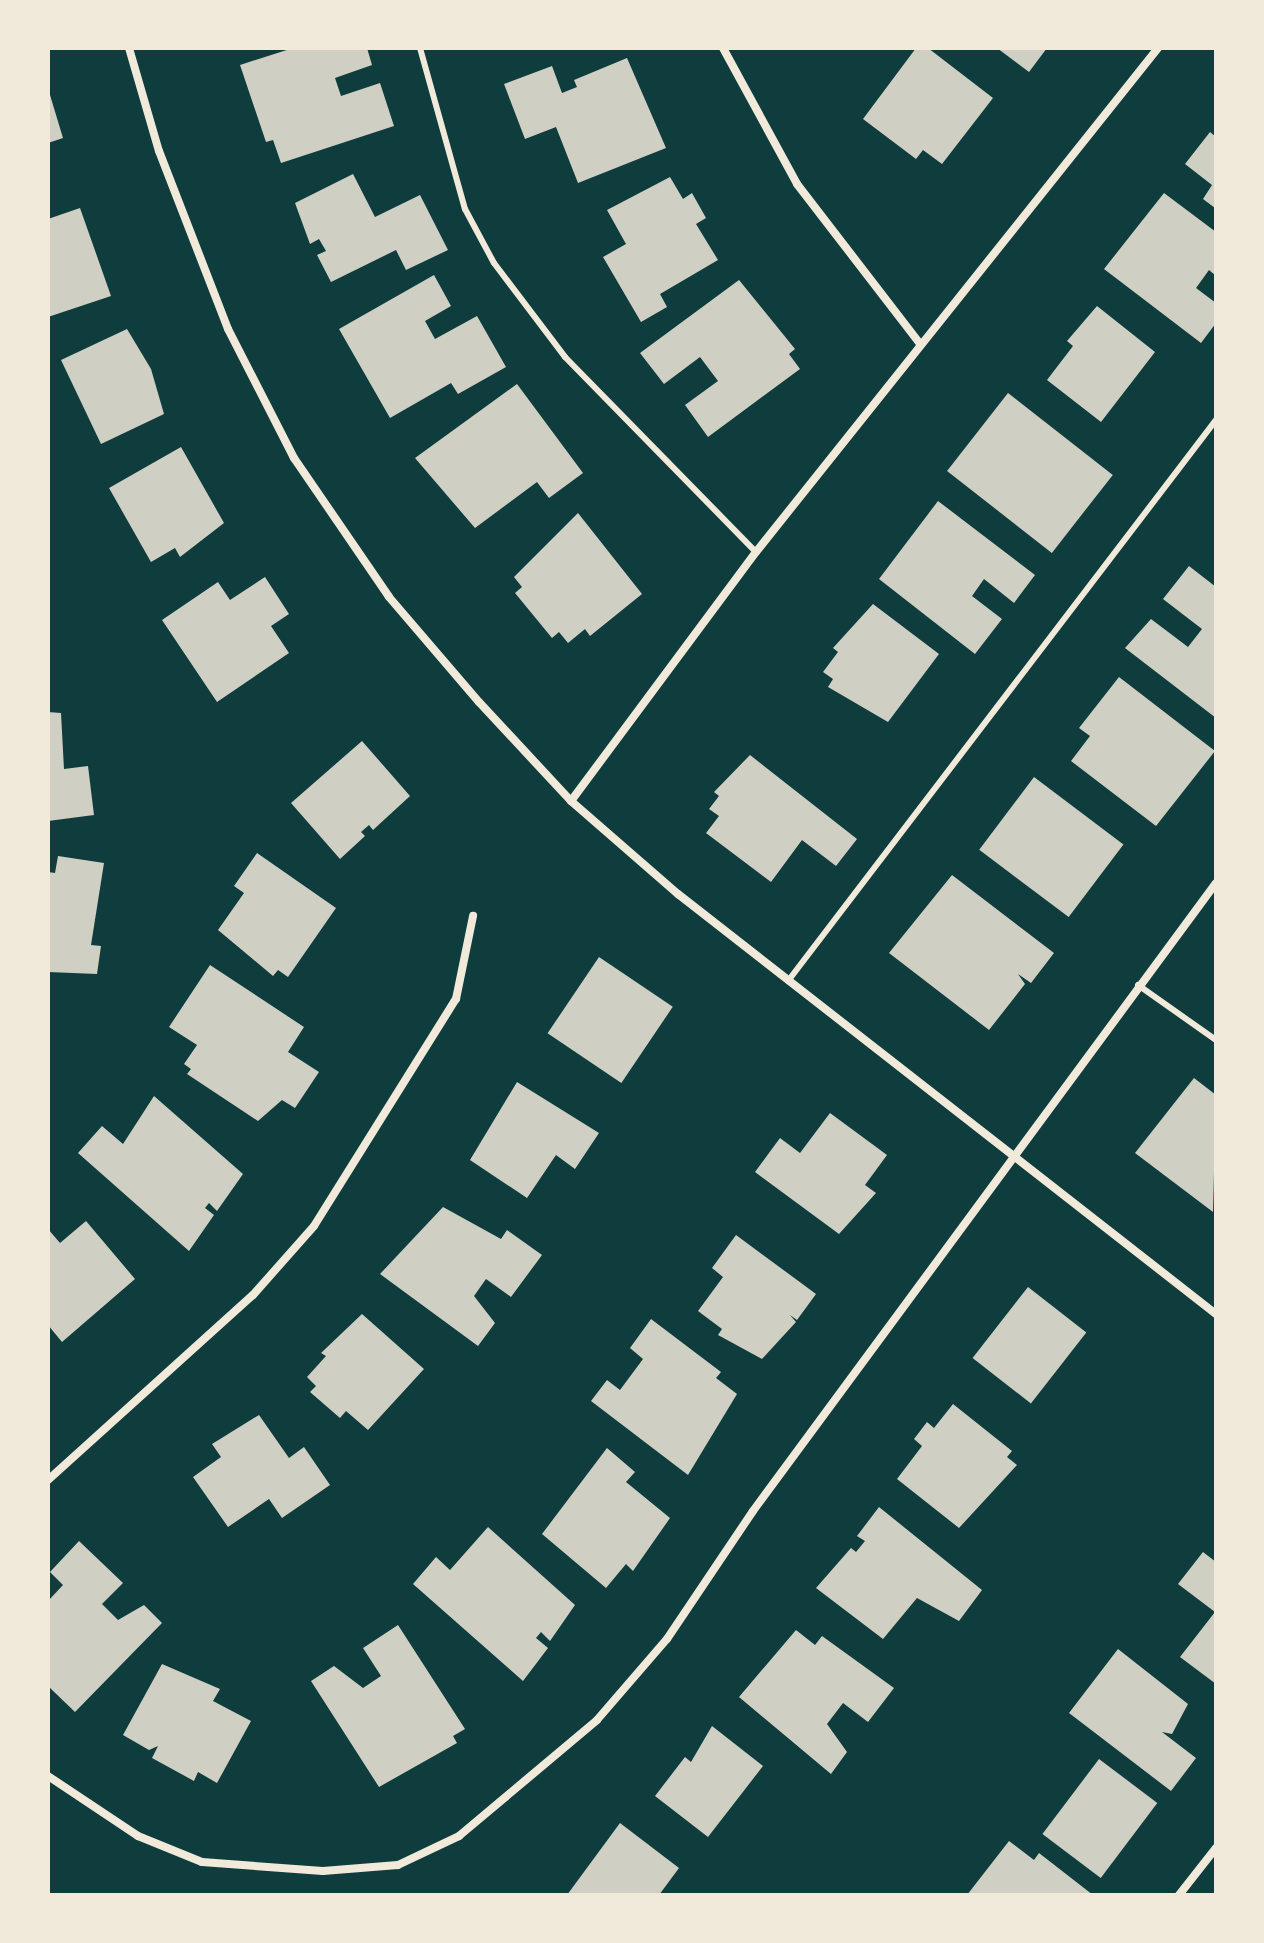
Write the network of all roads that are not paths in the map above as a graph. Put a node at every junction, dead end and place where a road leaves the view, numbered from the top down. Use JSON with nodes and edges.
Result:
{"nodes":[{"id":1,"x":129,"y":48,"type":"edge"},
{"id":2,"x":420,"y":48,"type":"edge"},
{"id":3,"x":723,"y":48,"type":"edge"},
{"id":4,"x":1158,"y":48,"type":"edge"},
{"id":5,"x":921,"y":345,"type":"junction"},
{"id":6,"x":1216,"y":420,"type":"edge"},
{"id":7,"x":756,"y":552,"type":"junction"},
{"id":8,"x":571,"y":801,"type":"junction"},
{"id":9,"x":1216,"y":883,"type":"edge"},
{"id":10,"x":473,"y":916,"type":"dead end"},
{"id":11,"x":788,"y":981,"type":"junction"},
{"id":12,"x":1138,"y":985,"type":"junction"},
{"id":13,"x":1216,"y":1040,"type":"edge"},
{"id":14,"x":1012,"y":1155,"type":"junction"},
{"id":15,"x":1216,"y":1314,"type":"edge"},
{"id":16,"x":48,"y":1480,"type":"edge"},
{"id":17,"x":48,"y":1776,"type":"edge"},
{"id":18,"x":1216,"y":1848,"type":"edge"},
{"id":19,"x":1179,"y":1895,"type":"edge"}],
"edges":[{"from":1,"to":8,"type":"street"},
{"from":2,"to":7,"type":"lane"},
{"from":3,"to":5,"type":"street"},
{"from":4,"to":5,"type":"street"},
{"from":5,"to":7,"type":"street"},
{"from":6,"to":11,"type":"lane"},
{"from":7,"to":8,"type":"street"},
{"from":8,"to":11,"type":"street"},
{"from":9,"to":12,"type":"street"},
{"from":10,"to":16,"type":"street"},
{"from":11,"to":14,"type":"street"},
{"from":12,"to":13,"type":"lane"},
{"from":12,"to":14,"type":"street"},
{"from":14,"to":15,"type":"street"},
{"from":14,"to":17,"type":"street"},
{"from":18,"to":19,"type":"street"}]}
